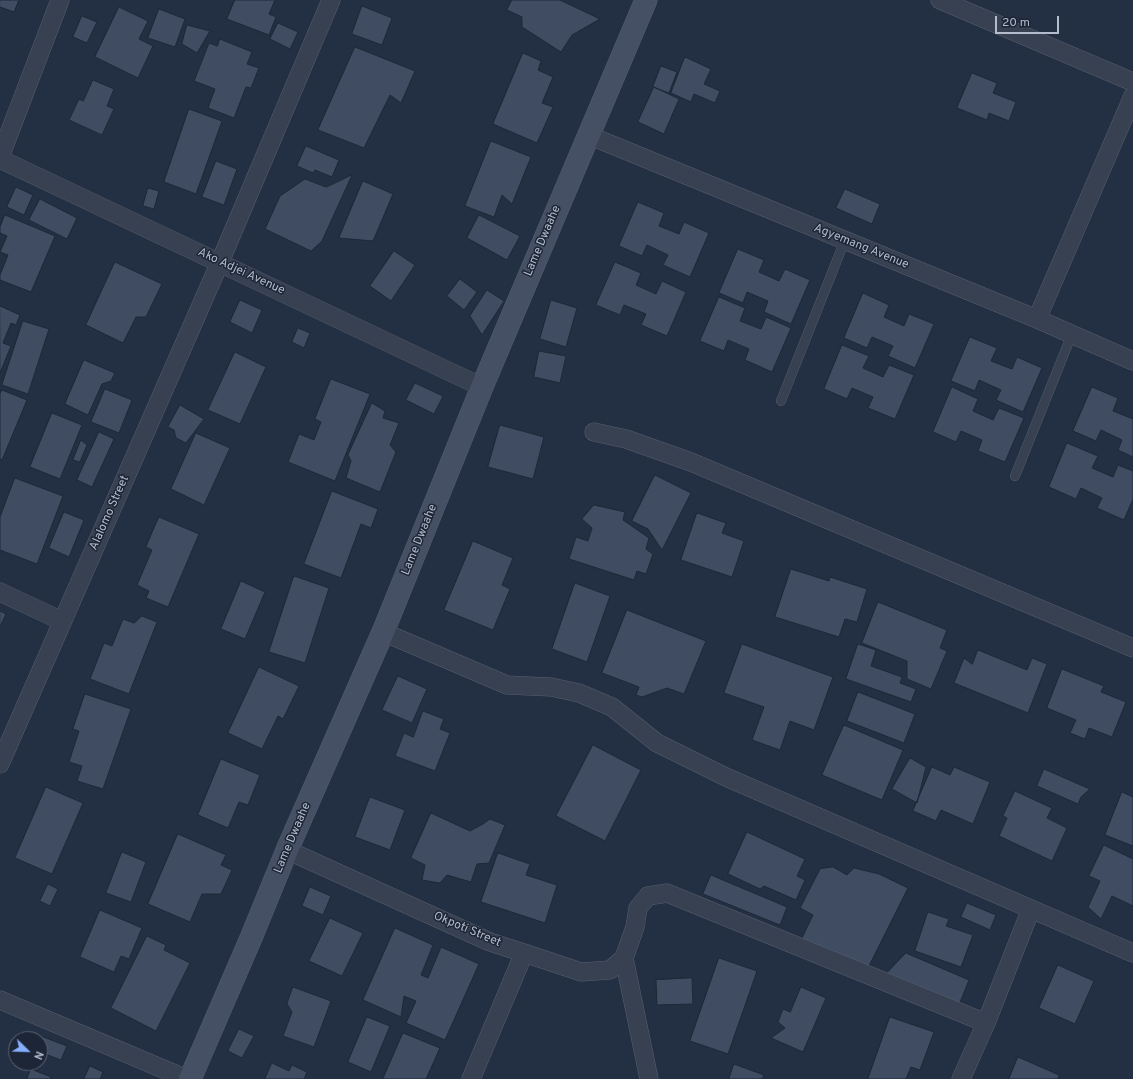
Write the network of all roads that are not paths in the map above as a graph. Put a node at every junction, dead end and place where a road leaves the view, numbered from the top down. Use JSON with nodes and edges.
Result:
{"nodes":[{"id":1,"x":60,"y":0,"type":"edge"},
{"id":2,"x":331,"y":0,"type":"edge"},
{"id":3,"x":646,"y":0,"type":"edge"},
{"id":4,"x":940,"y":0,"type":"edge"},
{"id":5,"x":1133,"y":82,"type":"edge"},
{"id":6,"x":1133,"y":96,"type":"edge"},
{"id":7,"x":588,"y":135,"type":"junction"},
{"id":8,"x":0,"y":158,"type":"edge"},
{"id":9,"x":846,"y":240,"type":"junction"},
{"id":10,"x":220,"y":262,"type":"junction"},
{"id":11,"x":1037,"y":319,"type":"junction"},
{"id":12,"x":1072,"y":334,"type":"junction"},
{"id":13,"x":1133,"y":361,"type":"edge"},
{"id":14,"x":482,"y":387,"type":"junction"},
{"id":15,"x":781,"y":401,"type":"dead end"},
{"id":16,"x":594,"y":432,"type":"dead end"},
{"id":17,"x":1015,"y":476,"type":"dead end"},
{"id":18,"x":0,"y":592,"type":"edge"},
{"id":19,"x":62,"y":621,"type":"junction"},
{"id":20,"x":383,"y":632,"type":"junction"},
{"id":21,"x":1133,"y":648,"type":"edge"},
{"id":22,"x":0,"y":764,"type":"edge"},
{"id":23,"x":287,"y":850,"type":"junction"},
{"id":24,"x":1031,"y":909,"type":"junction"},
{"id":25,"x":524,"y":953,"type":"junction"},
{"id":26,"x":1133,"y":953,"type":"edge"},
{"id":27,"x":624,"y":958,"type":"junction"},
{"id":28,"x":0,"y":1000,"type":"edge"},
{"id":29,"x":986,"y":1023,"type":"junction"},
{"id":30,"x":188,"y":1079,"type":"edge"},
{"id":31,"x":471,"y":1079,"type":"edge"},
{"id":32,"x":649,"y":1079,"type":"edge"},
{"id":33,"x":961,"y":1079,"type":"edge"}],
"edges":[{"from":1,"to":8,"type":"street"},
{"from":2,"to":10,"type":"street","name":"Alalomo Street"},
{"from":3,"to":7,"type":"street","name":"Lame Dwaahe"},
{"from":4,"to":5,"type":"street"},
{"from":6,"to":11,"type":"street"},
{"from":7,"to":9,"type":"street","name":"Agyemang Avenue"},
{"from":7,"to":14,"type":"street","name":"Lame Dwaahe"},
{"from":8,"to":10,"type":"street","name":"Ako Adjei Avenue"},
{"from":9,"to":11,"type":"street","name":"Agyemang Avenue"},
{"from":9,"to":15,"type":"lane"},
{"from":10,"to":14,"type":"street","name":"Ako Adjei Avenue"},
{"from":10,"to":19,"type":"street","name":"Alalomo Street"},
{"from":11,"to":12,"type":"street","name":"Agyemang Avenue"},
{"from":12,"to":13,"type":"street","name":"Agyemang Avenue"},
{"from":12,"to":17,"type":"lane"},
{"from":14,"to":20,"type":"street","name":"Lame Dwaahe"},
{"from":16,"to":21,"type":"street"},
{"from":18,"to":19,"type":"street"},
{"from":19,"to":22,"type":"street","name":"Alalomo Street"},
{"from":20,"to":23,"type":"street","name":"Lame Dwaahe"},
{"from":20,"to":24,"type":"street"},
{"from":23,"to":25,"type":"street","name":"Okpoti Street"},
{"from":23,"to":30,"type":"street","name":"Lame Dwaahe"},
{"from":24,"to":26,"type":"street"},
{"from":24,"to":29,"type":"street"},
{"from":25,"to":27,"type":"street","name":"Okpoti Street"},
{"from":25,"to":31,"type":"street"},
{"from":27,"to":29,"type":"street"},
{"from":27,"to":32,"type":"street"},
{"from":28,"to":30,"type":"street"},
{"from":29,"to":33,"type":"street"}]}
